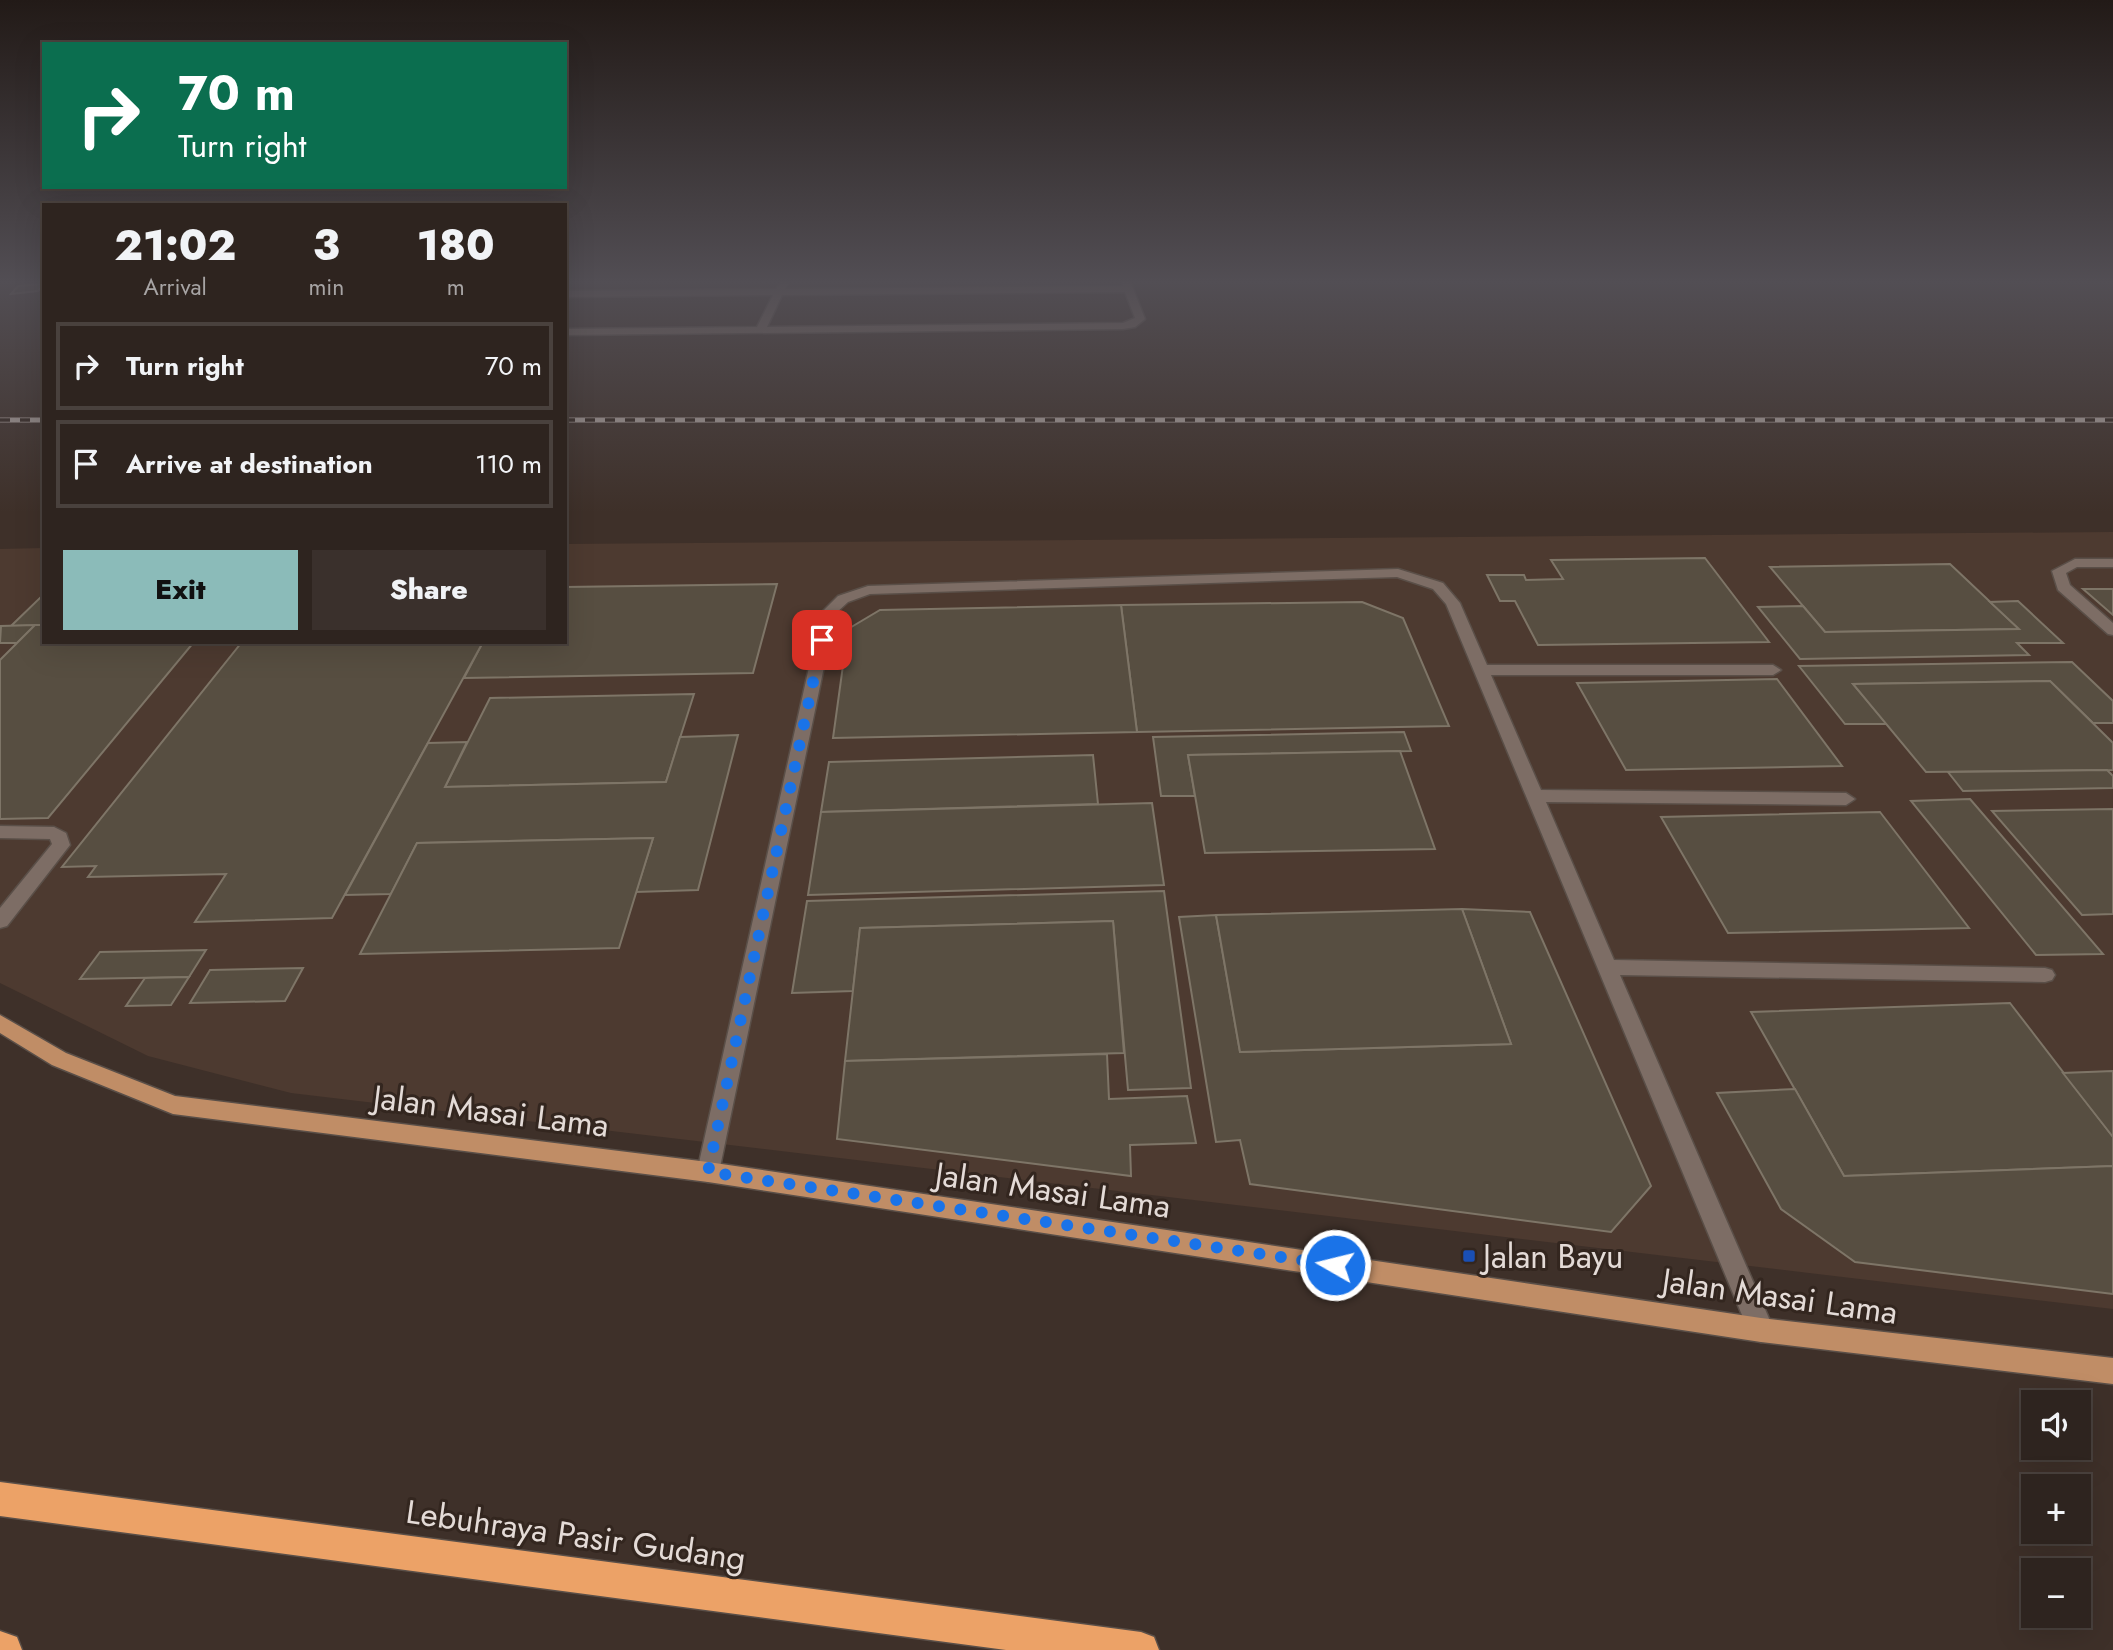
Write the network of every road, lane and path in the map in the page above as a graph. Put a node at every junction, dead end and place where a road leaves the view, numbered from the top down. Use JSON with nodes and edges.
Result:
{"nodes":[{"id":1,"x":2113,"y":563,"type":"edge"},
{"id":2,"x":2113,"y":631,"type":"edge"},
{"id":3,"x":1481,"y":670,"type":"junction"},
{"id":4,"x":1773,"y":670,"type":"dead end"},
{"id":5,"x":1535,"y":796,"type":"junction"},
{"id":6,"x":1846,"y":799,"type":"dead end"},
{"id":7,"x":0,"y":832,"type":"edge"},
{"id":8,"x":0,"y":921,"type":"edge"},
{"id":9,"x":1608,"y":967,"type":"junction"},
{"id":10,"x":2045,"y":975,"type":"dead end"},
{"id":11,"x":0,"y":1023,"type":"edge"},
{"id":12,"x":708,"y":1172,"type":"junction"},
{"id":13,"x":1761,"y":1330,"type":"junction"},
{"id":14,"x":2113,"y":1371,"type":"edge"},
{"id":15,"x":0,"y":1499,"type":"edge"},
{"id":16,"x":1141,"y":1650,"type":"edge"}],
"edges":[{"from":1,"to":2,"type":"street"},
{"from":3,"to":4,"type":"street"},
{"from":3,"to":5,"type":"street"},
{"from":3,"to":12,"type":"street"},
{"from":5,"to":6,"type":"street"},
{"from":5,"to":9,"type":"street"},
{"from":7,"to":8,"type":"street"},
{"from":9,"to":10,"type":"street"},
{"from":9,"to":13,"type":"street"},
{"from":11,"to":12,"type":"main road","name":"Jalan Masai Lama"},
{"from":12,"to":13,"type":"main road","name":"Jalan Masai Lama"},
{"from":13,"to":14,"type":"main road","name":"Jalan Masai Lama"},
{"from":15,"to":16,"type":"highway","name":"Lebuhraya Pasir Gudang"}]}
